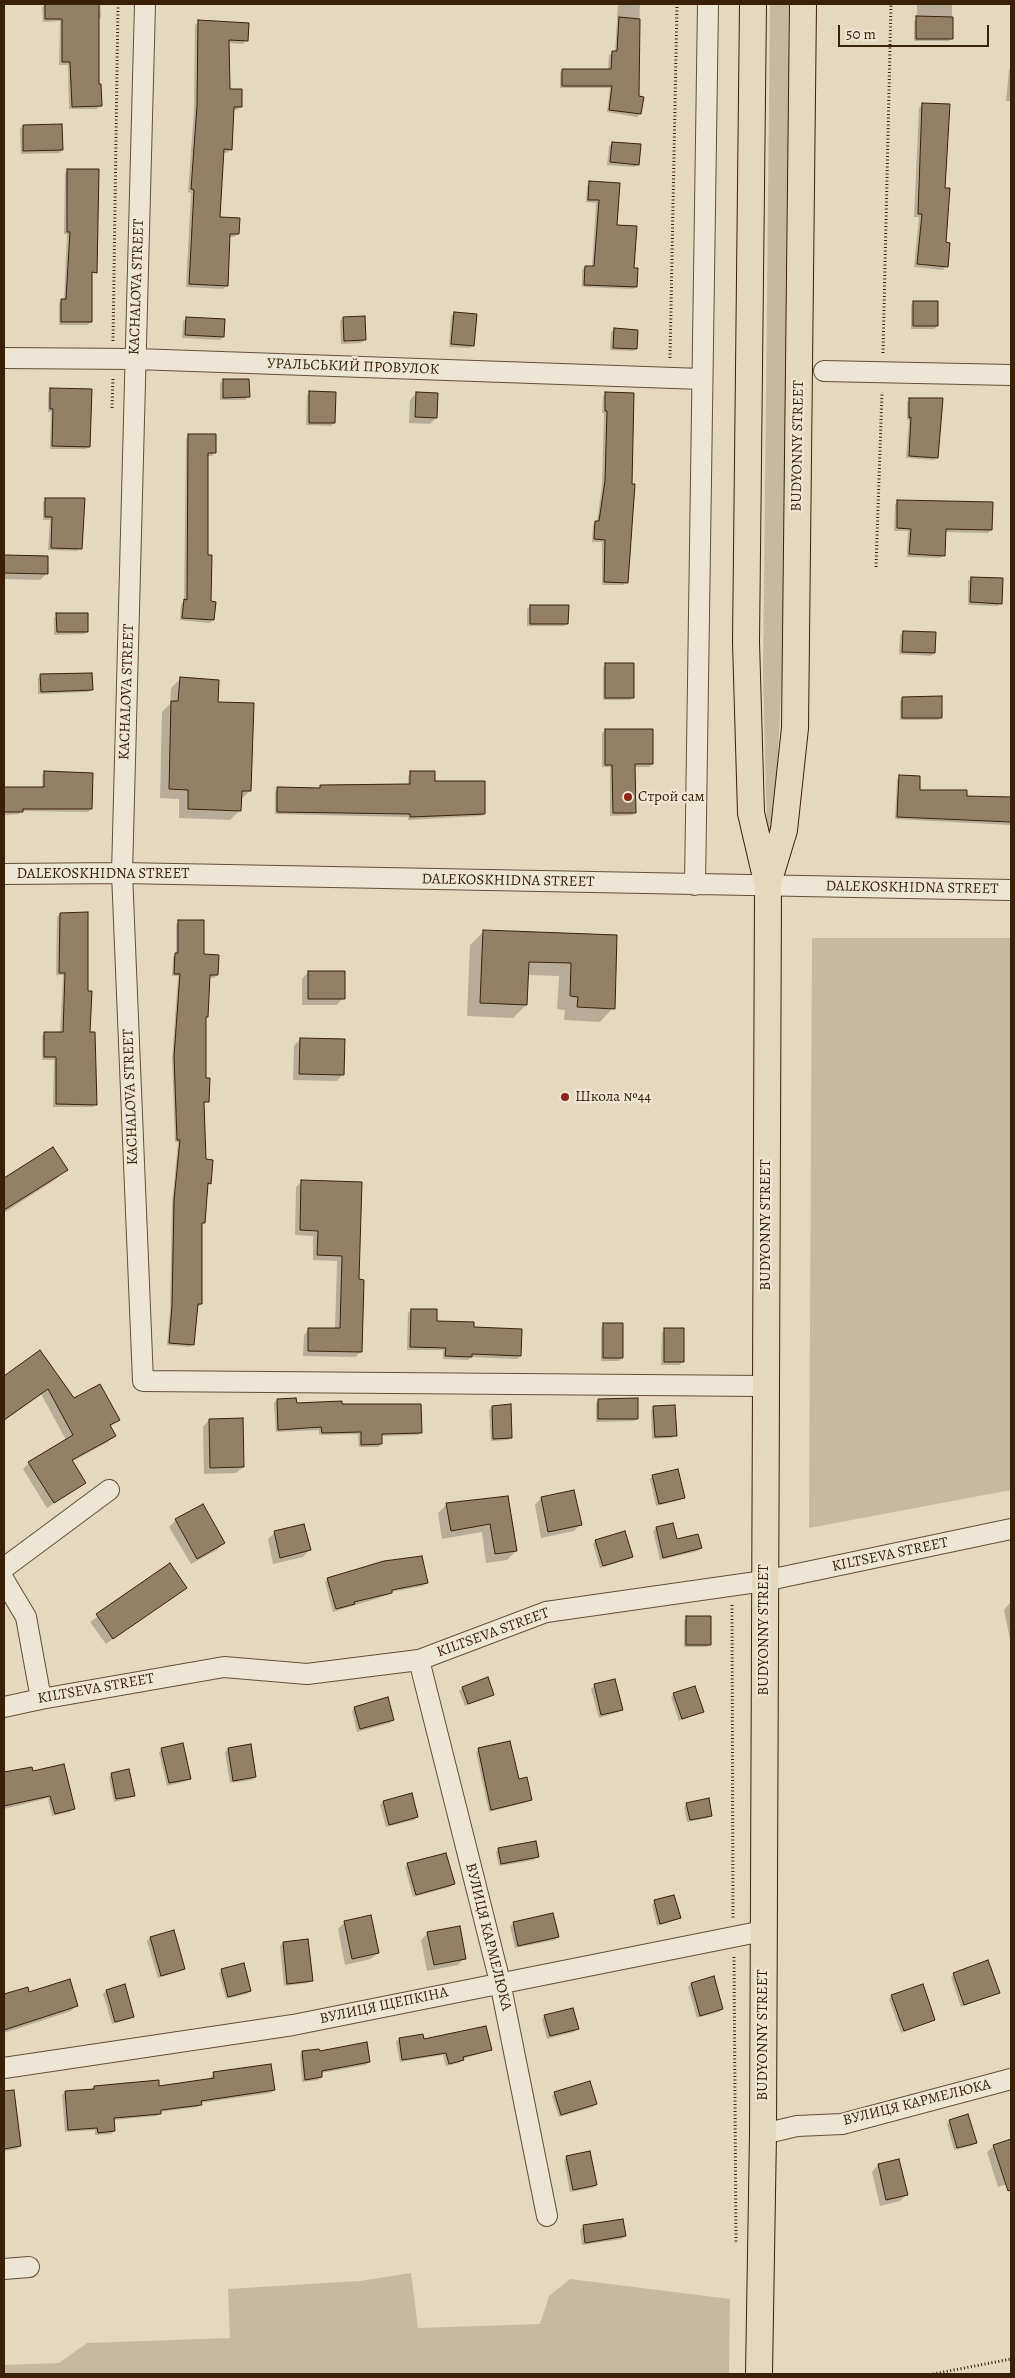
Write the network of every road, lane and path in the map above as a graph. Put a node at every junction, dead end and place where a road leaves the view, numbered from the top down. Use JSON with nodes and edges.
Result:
{"nodes":[{"id":1,"x":118,"y":4,"type":"edge"},
{"id":2,"x":145,"y":4,"type":"edge"},
{"id":3,"x":677,"y":4,"type":"edge"},
{"id":4,"x":708,"y":4,"type":"edge"},
{"id":5,"x":753,"y":4,"type":"edge"},
{"id":6,"x":803,"y":4,"type":"edge"},
{"id":7,"x":891,"y":4,"type":"edge"},
{"id":8,"x":4,"y":358,"type":"edge"},
{"id":9,"x":113,"y":359,"type":"junction"},
{"id":10,"x":136,"y":360,"type":"junction"},
{"id":11,"x":824,"y":371,"type":"dead end"},
{"id":12,"x":882,"y":372,"type":"junction"},
{"id":13,"x":1011,"y":375,"type":"edge"},
{"id":14,"x":670,"y":378,"type":"junction"},
{"id":15,"x":702,"y":379,"type":"junction"},
{"id":16,"x":876,"y":567,"type":"dead end"},
{"id":17,"x":4,"y":874,"type":"edge"},
{"id":18,"x":122,"y":874,"type":"junction"},
{"id":19,"x":696,"y":885,"type":"junction"},
{"id":20,"x":768,"y":886,"type":"junction"},
{"id":21,"x":1011,"y":890,"type":"edge"},
{"id":22,"x":765,"y":1386,"type":"junction"},
{"id":23,"x":109,"y":1490,"type":"dead end"},
{"id":24,"x":1011,"y":1529,"type":"edge"},
{"id":25,"x":4,"y":1568,"type":"edge"},
{"id":26,"x":4,"y":1580,"type":"edge"},
{"id":27,"x":764,"y":1580,"type":"junction"},
{"id":28,"x":732,"y":1585,"type":"junction"},
{"id":29,"x":419,"y":1660,"type":"junction"},
{"id":30,"x":41,"y":1699,"type":"junction"},
{"id":31,"x":4,"y":1707,"type":"edge"},
{"id":32,"x":763,"y":1931,"type":"junction"},
{"id":33,"x":733,"y":1936,"type":"junction"},
{"id":34,"x":500,"y":1982,"type":"junction"},
{"id":35,"x":4,"y":2068,"type":"edge"},
{"id":36,"x":1011,"y":2079,"type":"edge"},
{"id":37,"x":763,"y":2134,"type":"junction"},
{"id":38,"x":547,"y":2216,"type":"dead end"},
{"id":39,"x":736,"y":2252,"type":"dead end"},
{"id":40,"x":29,"y":2267,"type":"dead end"},
{"id":41,"x":4,"y":2268,"type":"edge"},
{"id":42,"x":1011,"y":2359,"type":"edge"},
{"id":43,"x":759,"y":2374,"type":"edge"},
{"id":44,"x":933,"y":2374,"type":"edge"}],
"edges":[{"from":1,"to":9,"type":"path"},
{"from":2,"to":10,"type":"street","name":"KACHALOVA STREET"},
{"from":3,"to":14,"type":"path"},
{"from":4,"to":15,"type":"street"},
{"from":5,"to":20,"type":"main road","name":"BUDYONNY STREET"},
{"from":6,"to":20,"type":"main road","name":"BUDYONNY STREET"},
{"from":7,"to":12,"type":"path"},
{"from":8,"to":9,"type":"street","name":"УРАЛЬСЬКИЙ ПРОВУЛОК"},
{"from":9,"to":10,"type":"street","name":"УРАЛЬСЬКИЙ ПРОВУЛОК"},
{"from":10,"to":14,"type":"street","name":"УРАЛЬСЬКИЙ ПРОВУЛОК"},
{"from":10,"to":18,"type":"street","name":"KACHALOVA STREET"},
{"from":11,"to":12,"type":"street"},
{"from":12,"to":13,"type":"street"},
{"from":12,"to":16,"type":"path"},
{"from":14,"to":15,"type":"street","name":"УРАЛЬСЬКИЙ ПРОВУЛОК"},
{"from":15,"to":19,"type":"street"},
{"from":17,"to":18,"type":"street","name":"DALEKOSKHIDNA STREET"},
{"from":18,"to":19,"type":"street","name":"DALEKOSKHIDNA STREET"},
{"from":18,"to":22,"type":"street","name":"KACHALOVA STREET"},
{"from":19,"to":20,"type":"street","name":"DALEKOSKHIDNA STREET"},
{"from":20,"to":21,"type":"street","name":"DALEKOSKHIDNA STREET"},
{"from":20,"to":22,"type":"main road","name":"BUDYONNY STREET"},
{"from":22,"to":27,"type":"main road","name":"BUDYONNY STREET"},
{"from":23,"to":25,"type":"street"},
{"from":24,"to":27,"type":"street","name":"KILTSEVA STREET"},
{"from":26,"to":30,"type":"street"},
{"from":27,"to":28,"type":"street","name":"KILTSEVA STREET"},
{"from":27,"to":32,"type":"main road","name":"BUDYONNY STREET"},
{"from":28,"to":29,"type":"street","name":"KILTSEVA STREET"},
{"from":28,"to":33,"type":"path"},
{"from":29,"to":30,"type":"street","name":"KILTSEVA STREET"},
{"from":29,"to":34,"type":"street","name":"ВУЛИЦЯ КАРМЕЛЮКА"},
{"from":30,"to":31,"type":"street","name":"KILTSEVA STREET"},
{"from":32,"to":33,"type":"street","name":"ВУЛИЦЯ ЩЕПКІНА"},
{"from":32,"to":37,"type":"main road","name":"BUDYONNY STREET"},
{"from":33,"to":34,"type":"street","name":"ВУЛИЦЯ ЩЕПКІНА"},
{"from":33,"to":39,"type":"path"},
{"from":34,"to":35,"type":"street","name":"ВУЛИЦЯ ЩЕПКІНА"},
{"from":34,"to":38,"type":"street","name":"ВУЛИЦЯ КАРМЕЛЮКА"},
{"from":36,"to":37,"type":"street","name":"ВУЛИЦЯ КАРМЕЛЮКА"},
{"from":37,"to":43,"type":"main road","name":"BUDYONNY STREET"},
{"from":40,"to":41,"type":"street"},
{"from":42,"to":44,"type":"path"}]}
